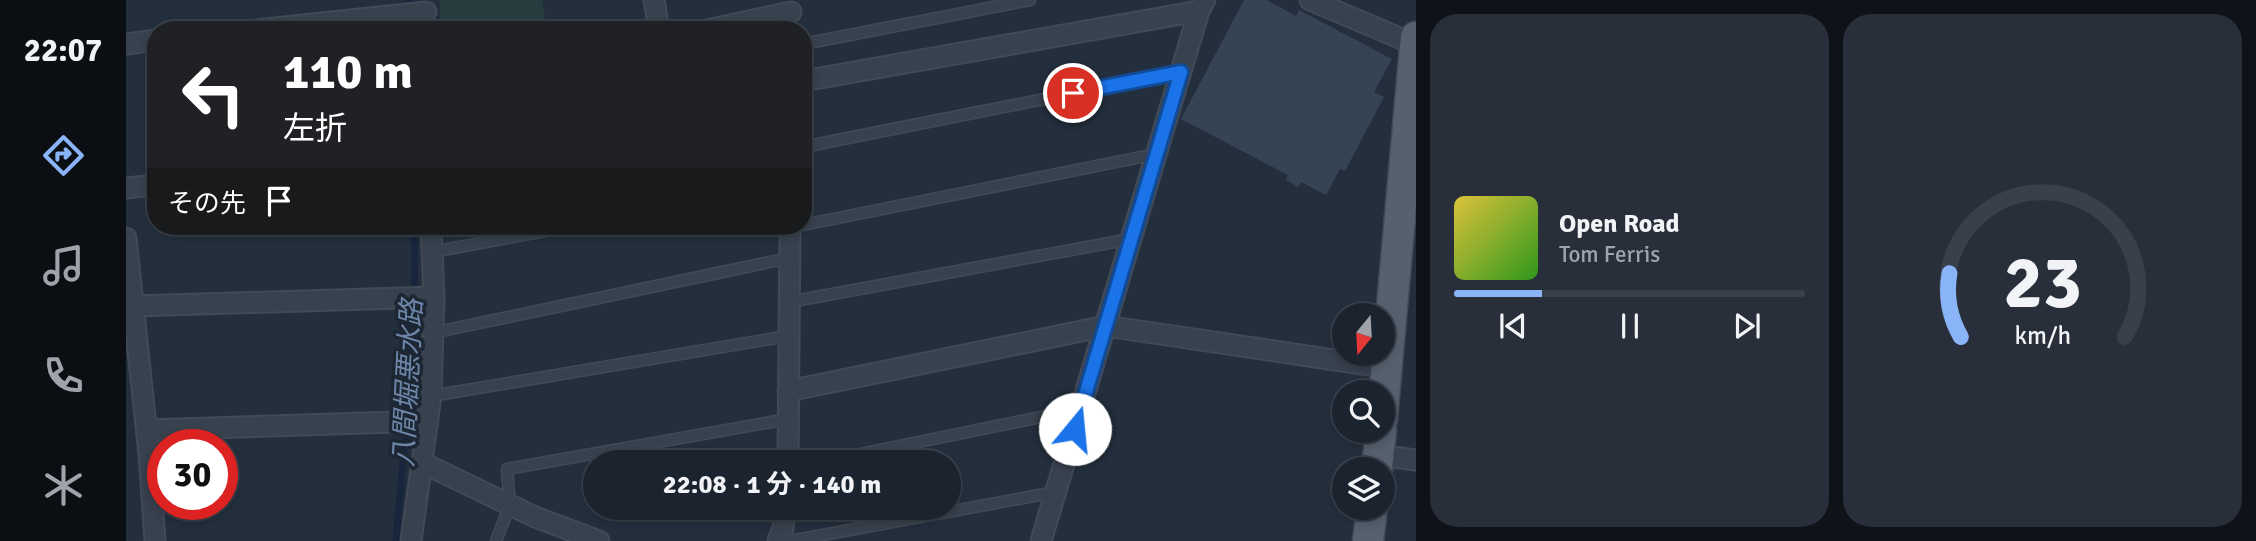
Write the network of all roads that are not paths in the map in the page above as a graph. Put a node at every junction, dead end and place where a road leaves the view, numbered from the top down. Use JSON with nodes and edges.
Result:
{"nodes":[{"id":1,"x":654,"y":0,"type":"edge"},
{"id":2,"x":1030,"y":0,"type":"edge"},
{"id":3,"x":1310,"y":0,"type":"edge"},
{"id":4,"x":1191,"y":6,"type":"edge"},
{"id":5,"x":426,"y":14,"type":"edge"},
{"id":6,"x":791,"y":14,"type":"edge"},
{"id":7,"x":352,"y":21,"type":"edge"},
{"id":8,"x":658,"y":21,"type":"edge"},
{"id":9,"x":754,"y":21,"type":"edge"},
{"id":10,"x":1416,"y":37,"type":"edge"},
{"id":11,"x":147,"y":41,"type":"edge"},
{"id":12,"x":812,"y":42,"type":"edge"},
{"id":13,"x":126,"y":44,"type":"edge"},
{"id":14,"x":1416,"y":46,"type":"edge"},
{"id":15,"x":1181,"y":72,"type":"junction"},
{"id":16,"x":812,"y":79,"type":"edge"},
{"id":17,"x":1414,"y":90,"type":"edge"},
{"id":18,"x":812,"y":145,"type":"edge"},
{"id":19,"x":1156,"y":154,"type":"junction"},
{"id":20,"x":147,"y":186,"type":"edge"},
{"id":21,"x":126,"y":188,"type":"edge"},
{"id":22,"x":812,"y":223,"type":"edge"},
{"id":23,"x":431,"y":235,"type":"edge"},
{"id":24,"x":524,"y":235,"type":"edge"},
{"id":25,"x":793,"y":235,"type":"edge"},
{"id":26,"x":126,"y":238,"type":"edge"},
{"id":27,"x":1131,"y":239,"type":"junction"},
{"id":28,"x":432,"y":252,"type":"junction"},
{"id":29,"x":789,"y":258,"type":"junction"},
{"id":30,"x":434,"y":297,"type":"junction"},
{"id":31,"x":789,"y":302,"type":"junction"},
{"id":32,"x":134,"y":306,"type":"junction"},
{"id":33,"x":1106,"y":326,"type":"junction"},
{"id":34,"x":432,"y":334,"type":"junction"},
{"id":35,"x":788,"y":336,"type":"junction"},
{"id":36,"x":1388,"y":368,"type":"junction"},
{"id":37,"x":1387,"y":380,"type":"edge"},
{"id":38,"x":788,"y":391,"type":"junction"},
{"id":39,"x":431,"y":396,"type":"junction"},
{"id":40,"x":1081,"y":408,"type":"junction"},
{"id":41,"x":788,"y":419,"type":"junction"},
{"id":42,"x":428,"y":421,"type":"junction"},
{"id":43,"x":178,"y":429,"type":"edge"},
{"id":44,"x":147,"y":430,"type":"edge"},
{"id":45,"x":788,"y":450,"type":"edge"},
{"id":46,"x":879,"y":450,"type":"edge"},
{"id":47,"x":1379,"y":452,"type":"edge"},
{"id":48,"x":1416,"y":460,"type":"edge"},
{"id":49,"x":423,"y":464,"type":"junction"},
{"id":50,"x":1056,"y":492,"type":"junction"},
{"id":51,"x":510,"y":505,"type":"junction"},
{"id":52,"x":153,"y":520,"type":"edge"},
{"id":53,"x":784,"y":520,"type":"edge"},
{"id":54,"x":1371,"y":520,"type":"edge"},
{"id":55,"x":586,"y":539,"type":"edge"},
{"id":56,"x":155,"y":541,"type":"edge"},
{"id":57,"x":411,"y":541,"type":"edge"},
{"id":58,"x":496,"y":541,"type":"edge"},
{"id":59,"x":778,"y":541,"type":"edge"},
{"id":60,"x":790,"y":541,"type":"edge"},
{"id":61,"x":1041,"y":541,"type":"edge"},
{"id":62,"x":1368,"y":541,"type":"edge"}],
"edges":[{"from":1,"to":8,"type":"street"},
{"from":2,"to":12,"type":"lane"},
{"from":3,"to":14,"type":"street"},
{"from":4,"to":15,"type":"street"},
{"from":4,"to":16,"type":"street"},
{"from":5,"to":7,"type":"street"},
{"from":6,"to":9,"type":"street"},
{"from":10,"to":14,"type":"main road"},
{"from":11,"to":13,"type":"street"},
{"from":14,"to":17,"type":"main road"},
{"from":15,"to":18,"type":"lane"},
{"from":15,"to":19,"type":"street"},
{"from":17,"to":36,"type":"main road"},
{"from":19,"to":22,"type":"lane"},
{"from":19,"to":27,"type":"street"},
{"from":20,"to":21,"type":"street"},
{"from":23,"to":28,"type":"street"},
{"from":24,"to":28,"type":"lane"},
{"from":25,"to":29,"type":"street"},
{"from":26,"to":32,"type":"street"},
{"from":27,"to":31,"type":"lane"},
{"from":27,"to":33,"type":"street"},
{"from":28,"to":30,"type":"street"},
{"from":29,"to":31,"type":"street"},
{"from":29,"to":34,"type":"lane"},
{"from":30,"to":32,"type":"street"},
{"from":30,"to":34,"type":"street"},
{"from":31,"to":35,"type":"street"},
{"from":32,"to":44,"type":"street"},
{"from":33,"to":36,"type":"street"},
{"from":33,"to":38,"type":"street"},
{"from":33,"to":40,"type":"street"},
{"from":34,"to":39,"type":"street"},
{"from":35,"to":38,"type":"street"},
{"from":35,"to":39,"type":"lane"},
{"from":36,"to":37,"type":"main road"},
{"from":38,"to":41,"type":"street"},
{"from":39,"to":42,"type":"street"},
{"from":40,"to":46,"type":"lane"},
{"from":40,"to":50,"type":"street"},
{"from":41,"to":45,"type":"street"},
{"from":41,"to":51,"type":"lane"},
{"from":42,"to":43,"type":"street"},
{"from":42,"to":49,"type":"street"},
{"from":47,"to":48,"type":"street"},
{"from":49,"to":51,"type":"street"},
{"from":49,"to":57,"type":"street"},
{"from":50,"to":60,"type":"lane"},
{"from":50,"to":61,"type":"street"},
{"from":51,"to":55,"type":"street"},
{"from":51,"to":58,"type":"lane"},
{"from":52,"to":56,"type":"street"},
{"from":53,"to":59,"type":"street"},
{"from":54,"to":62,"type":"main road"}]}
